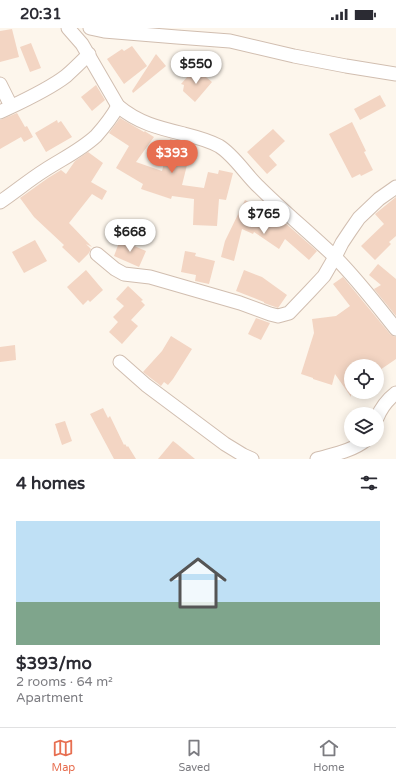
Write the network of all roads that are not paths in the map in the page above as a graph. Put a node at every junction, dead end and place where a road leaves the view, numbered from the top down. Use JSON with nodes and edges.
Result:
{"nodes":[{"id":1,"x":68,"y":28,"type":"edge"},
{"id":2,"x":90,"y":28,"type":"edge"},
{"id":3,"x":89,"y":54,"type":"junction"},
{"id":4,"x":396,"y":74,"type":"edge"},
{"id":5,"x":0,"y":84,"type":"edge"},
{"id":6,"x":118,"y":106,"type":"junction"},
{"id":7,"x":6,"y":109,"type":"edge"},
{"id":8,"x":396,"y":187,"type":"edge"},
{"id":9,"x":0,"y":202,"type":"edge"},
{"id":10,"x":98,"y":254,"type":"dead end"},
{"id":11,"x":335,"y":258,"type":"junction"},
{"id":12,"x":396,"y":329,"type":"edge"},
{"id":13,"x":120,"y":362,"type":"dead end"},
{"id":14,"x":396,"y":393,"type":"edge"},
{"id":15,"x":383,"y":407,"type":"edge"},
{"id":16,"x":356,"y":447,"type":"edge"},
{"id":17,"x":252,"y":459,"type":"edge"},
{"id":18,"x":317,"y":459,"type":"edge"}],
"edges":[{"from":1,"to":3,"type":"street"},
{"from":2,"to":4,"type":"street"},
{"from":3,"to":6,"type":"street"},
{"from":3,"to":7,"type":"street"},
{"from":5,"to":7,"type":"street"},
{"from":6,"to":9,"type":"street"},
{"from":6,"to":11,"type":"street"},
{"from":8,"to":11,"type":"street"},
{"from":10,"to":11,"type":"street"},
{"from":11,"to":12,"type":"street"},
{"from":13,"to":17,"type":"street"},
{"from":14,"to":15,"type":"street"},
{"from":16,"to":18,"type":"street"}]}
